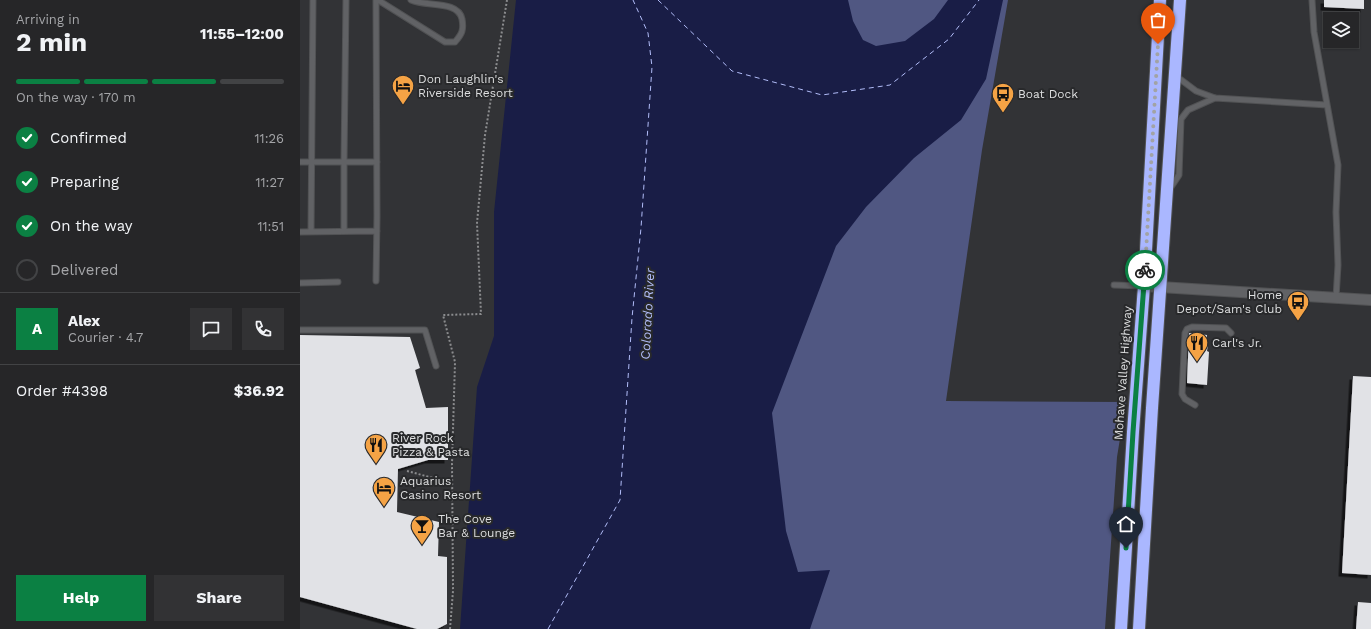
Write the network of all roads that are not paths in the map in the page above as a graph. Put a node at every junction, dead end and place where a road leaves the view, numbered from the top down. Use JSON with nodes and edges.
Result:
{"nodes":[{"id":1,"x":313,"y":0,"type":"edge"},
{"id":2,"x":346,"y":0,"type":"edge"},
{"id":3,"x":377,"y":0,"type":"edge"},
{"id":4,"x":411,"y":0,"type":"edge"},
{"id":5,"x":1160,"y":0,"type":"edge"},
{"id":6,"x":1180,"y":0,"type":"edge"},
{"id":7,"x":1312,"y":0,"type":"edge"},
{"id":8,"x":1175,"y":76,"type":"junction"},
{"id":9,"x":1215,"y":98,"type":"junction"},
{"id":10,"x":1327,"y":105,"type":"junction"},
{"id":11,"x":300,"y":162,"type":"edge"},
{"id":12,"x":311,"y":162,"type":"junction"},
{"id":13,"x":344,"y":162,"type":"junction"},
{"id":14,"x":377,"y":162,"type":"junction"},
{"id":15,"x":1167,"y":193,"type":"junction"},
{"id":16,"x":344,"y":231,"type":"junction"},
{"id":17,"x":377,"y":231,"type":"junction"},
{"id":18,"x":300,"y":232,"type":"edge"},
{"id":19,"x":311,"y":232,"type":"junction"},
{"id":20,"x":376,"y":281,"type":"dead end"},
{"id":21,"x":300,"y":282,"type":"edge"},
{"id":22,"x":338,"y":282,"type":"dead end"},
{"id":23,"x":1114,"y":285,"type":"dead end"},
{"id":24,"x":1144,"y":286,"type":"junction"},
{"id":25,"x":1161,"y":287,"type":"junction"},
{"id":26,"x":1336,"y":298,"type":"junction"},
{"id":27,"x":1371,"y":300,"type":"edge"},
{"id":28,"x":300,"y":330,"type":"edge"},
{"id":29,"x":1231,"y":333,"type":"dead end"},
{"id":30,"x":436,"y":366,"type":"dead end"},
{"id":31,"x":1195,"y":405,"type":"dead end"},
{"id":32,"x":1121,"y":629,"type":"edge"},
{"id":33,"x":1139,"y":629,"type":"edge"}],
"edges":[{"from":1,"to":12,"type":"lane"},
{"from":2,"to":13,"type":"lane"},
{"from":3,"to":4,"type":"lane"},
{"from":3,"to":14,"type":"lane"},
{"from":5,"to":24,"type":"highway","name":"Mohave Valley Highway"},
{"from":6,"to":8,"type":"highway"},
{"from":7,"to":10,"type":"lane"},
{"from":8,"to":9,"type":"lane"},
{"from":8,"to":15,"type":"highway"},
{"from":9,"to":10,"type":"lane"},
{"from":9,"to":15,"type":"lane"},
{"from":10,"to":26,"type":"lane"},
{"from":11,"to":12,"type":"lane"},
{"from":12,"to":13,"type":"lane"},
{"from":12,"to":19,"type":"lane"},
{"from":13,"to":14,"type":"lane"},
{"from":13,"to":16,"type":"lane"},
{"from":14,"to":17,"type":"lane"},
{"from":15,"to":25,"type":"highway"},
{"from":16,"to":17,"type":"lane"},
{"from":16,"to":19,"type":"lane"},
{"from":17,"to":20,"type":"lane"},
{"from":18,"to":19,"type":"lane"},
{"from":21,"to":22,"type":"lane"},
{"from":23,"to":24,"type":"lane"},
{"from":24,"to":25,"type":"street"},
{"from":24,"to":32,"type":"highway","name":"Mohave Valley Highway"},
{"from":25,"to":26,"type":"street"},
{"from":25,"to":33,"type":"highway"},
{"from":26,"to":27,"type":"street"},
{"from":28,"to":30,"type":"lane"},
{"from":29,"to":31,"type":"lane"}]}
